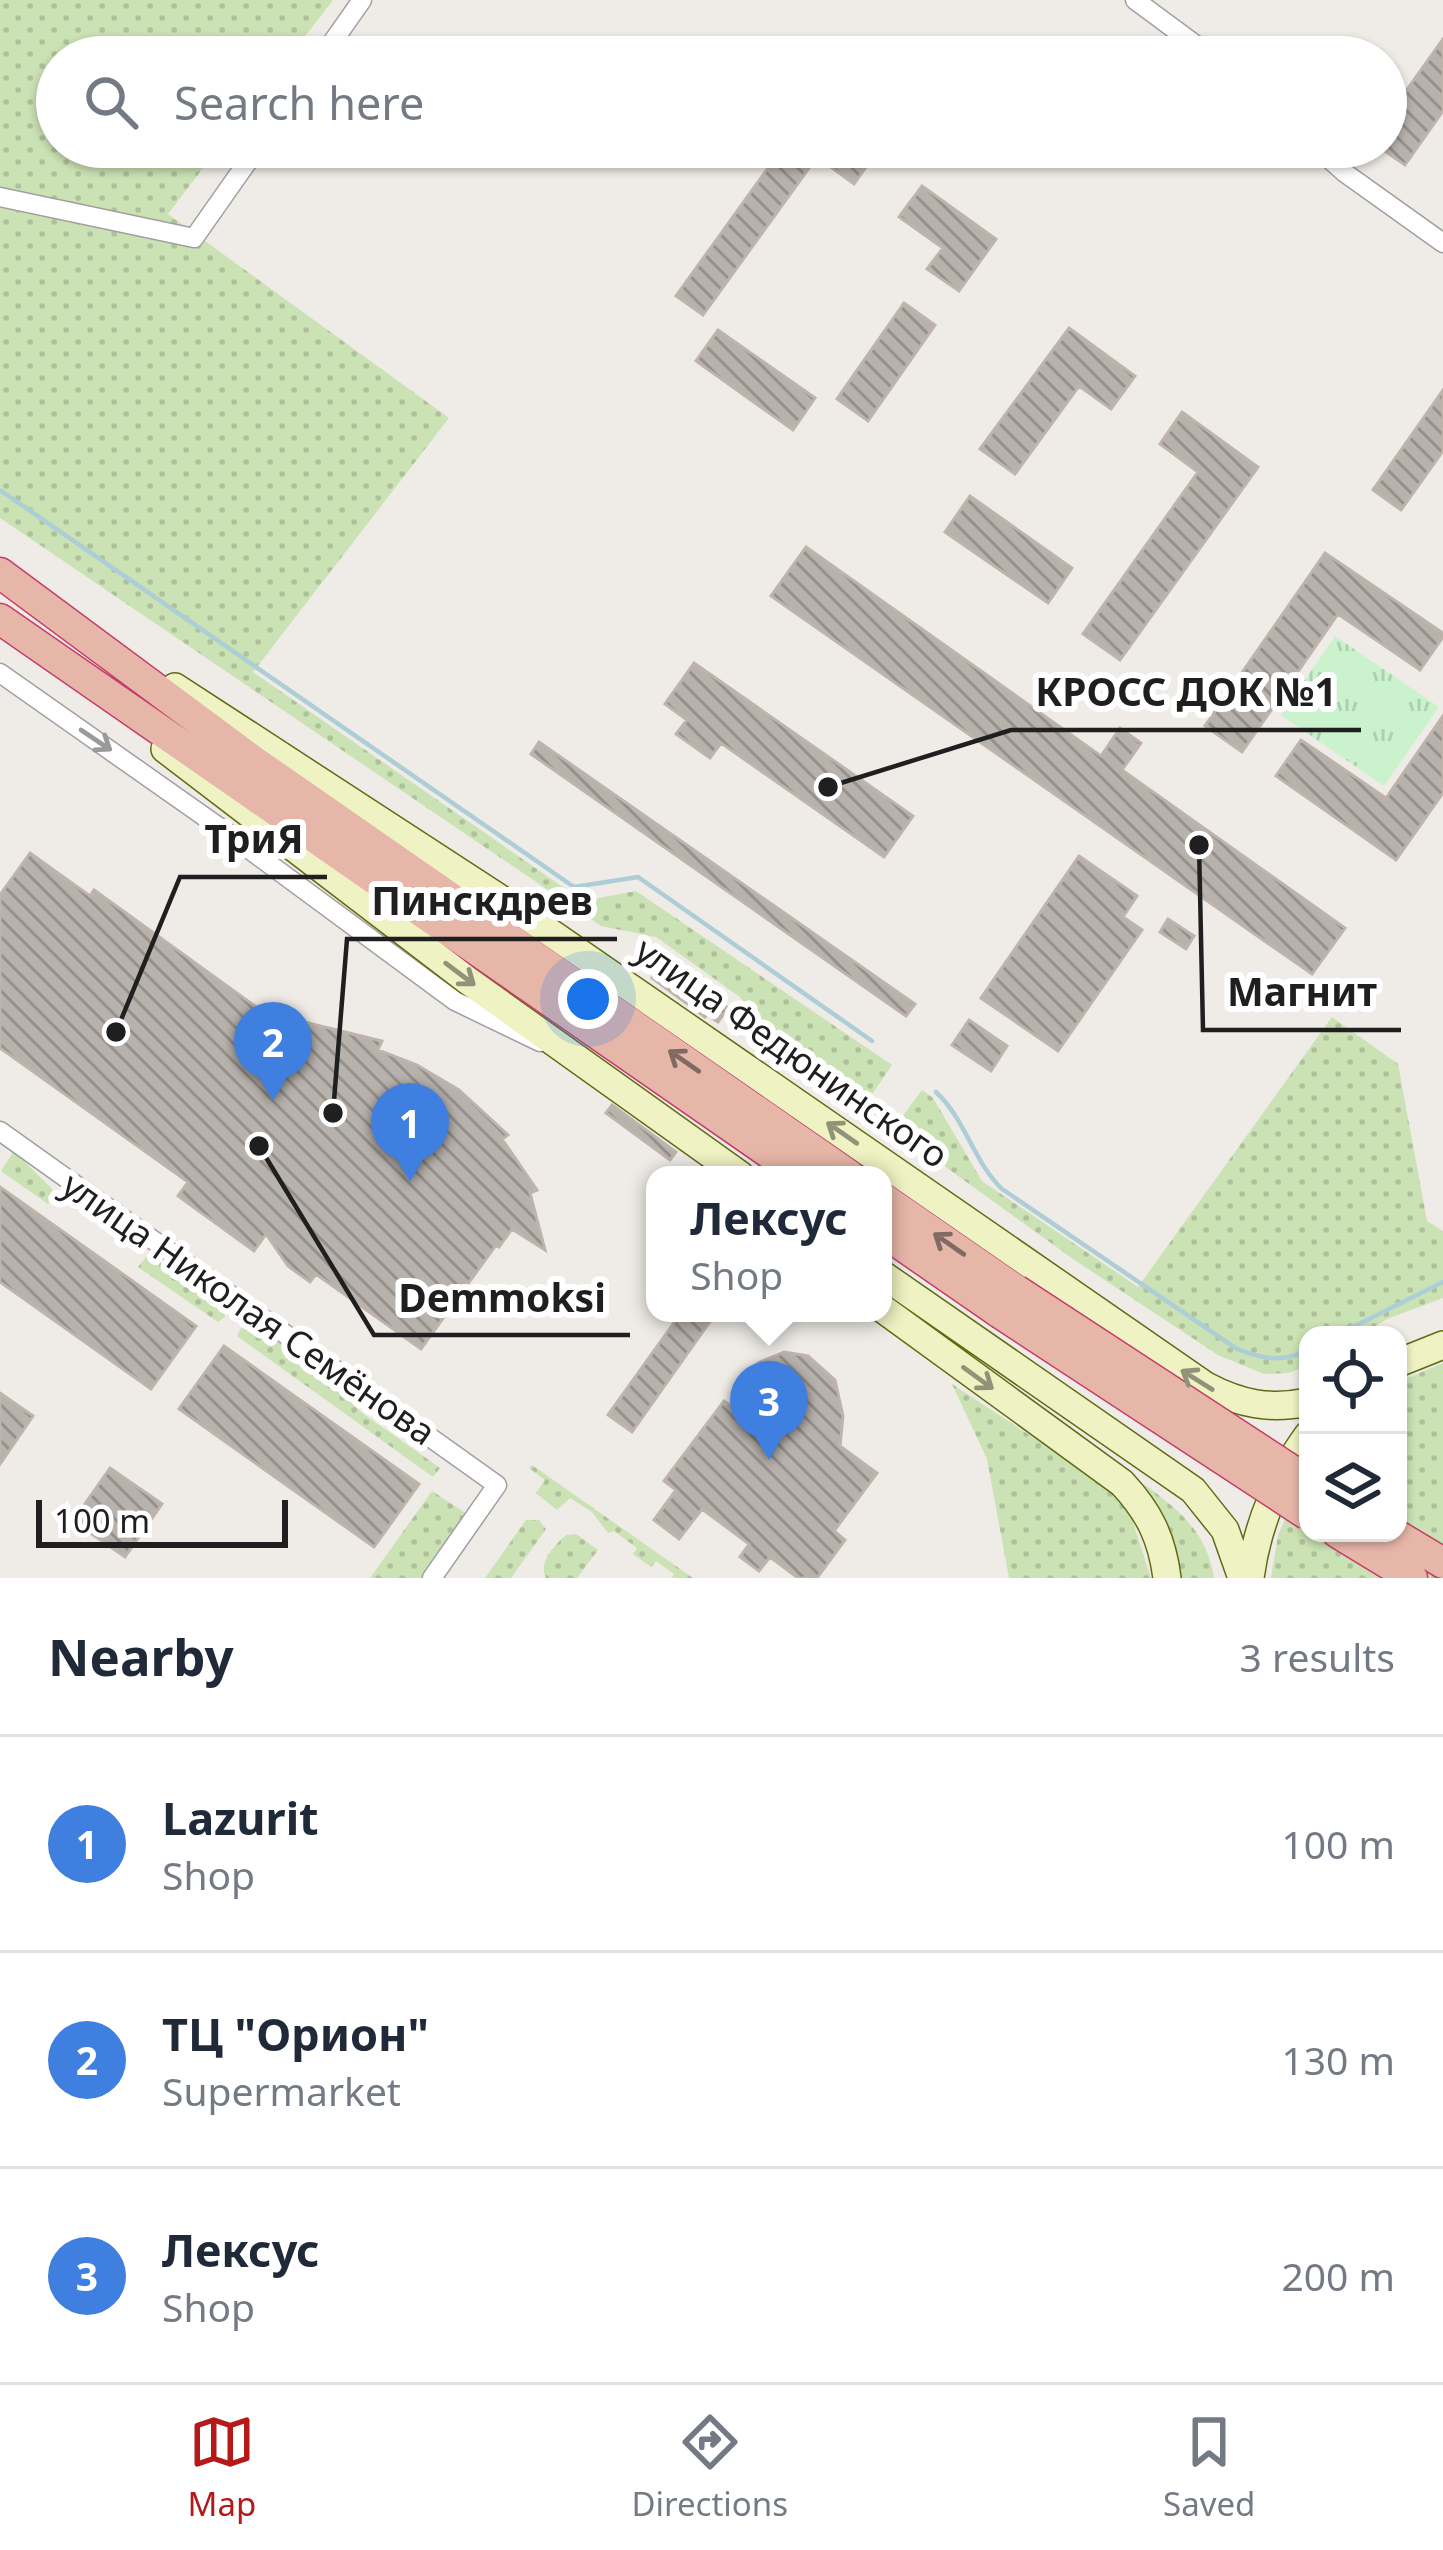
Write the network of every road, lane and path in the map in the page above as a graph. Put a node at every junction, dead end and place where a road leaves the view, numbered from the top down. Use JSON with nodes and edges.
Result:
{"nodes":[{"id":1,"x":362,"y":0,"type":"edge"},
{"id":2,"x":1135,"y":0,"type":"edge"},
{"id":3,"x":337,"y":36,"type":"edge"},
{"id":4,"x":1184,"y":36,"type":"edge"},
{"id":5,"x":243,"y":168,"type":"edge"},
{"id":6,"x":1344,"y":168,"type":"edge"},
{"id":7,"x":0,"y":197,"type":"edge"},
{"id":8,"x":1443,"y":243,"type":"edge"},
{"id":9,"x":0,"y":572,"type":"edge"},
{"id":10,"x":0,"y":621,"type":"edge"},
{"id":11,"x":0,"y":673,"type":"edge"},
{"id":12,"x":567,"y":1053,"type":"junction"},
{"id":13,"x":0,"y":1131,"type":"edge"},
{"id":14,"x":727,"y":1166,"type":"edge"},
{"id":15,"x":788,"y":1166,"type":"edge"},
{"id":16,"x":836,"y":1166,"type":"edge"},
{"id":17,"x":888,"y":1166,"type":"edge"},
{"id":18,"x":892,"y":1169,"type":"edge"},
{"id":19,"x":892,"y":1205,"type":"edge"},
{"id":20,"x":892,"y":1237,"type":"edge"},
{"id":21,"x":892,"y":1281,"type":"edge"},
{"id":22,"x":1008,"y":1302,"type":"junction"},
{"id":23,"x":892,"y":1316,"type":"edge"},
{"id":24,"x":1443,"y":1345,"type":"edge"},
{"id":25,"x":1407,"y":1359,"type":"edge"},
{"id":26,"x":1299,"y":1403,"type":"edge"},
{"id":27,"x":1299,"y":1451,"type":"edge"},
{"id":28,"x":1299,"y":1476,"type":"edge"},
{"id":29,"x":1299,"y":1509,"type":"edge"},
{"id":30,"x":1407,"y":1541,"type":"edge"},
{"id":31,"x":1353,"y":1542,"type":"edge"},
{"id":32,"x":1443,"y":1563,"type":"edge"},
{"id":33,"x":432,"y":1578,"type":"edge"},
{"id":34,"x":1167,"y":1578,"type":"edge"},
{"id":35,"x":1246,"y":1578,"type":"edge"},
{"id":36,"x":1412,"y":1578,"type":"edge"}],
"edges":[{"from":1,"to":3,"type":"street"},
{"from":2,"to":4,"type":"street"},
{"from":5,"to":7,"type":"street"},
{"from":6,"to":8,"type":"street"},
{"from":16,"to":9,"type":"highway","name":"улица Федюнинского","one_way":true},
{"from":17,"to":9,"type":"main road","name":"улица Федюнинского","one_way":true},
{"from":10,"to":12,"type":"main road","one_way":true},
{"from":10,"to":15,"type":"highway"},
{"from":11,"to":12,"type":"street","one_way":true},
{"from":12,"to":14,"type":"main road"},
{"from":13,"to":33,"type":"street","name":"улица Николая Семёнова"},
{"from":26,"to":18,"type":"main road","name":"улица Федюнинского","one_way":true},
{"from":22,"to":19,"type":"highway","name":"улица Федюнинского","one_way":true},
{"from":20,"to":22,"type":"highway"},
{"from":21,"to":35,"type":"main road"},
{"from":22,"to":28,"type":"highway","bridge":true},
{"from":22,"to":29,"type":"highway","bridge":true},
{"from":23,"to":34,"type":"main road","one_way":true},
{"from":24,"to":25,"type":"main road"},
{"from":27,"to":35,"type":"main road"},
{"from":30,"to":32,"type":"highway"},
{"from":31,"to":36,"type":"highway"}]}
